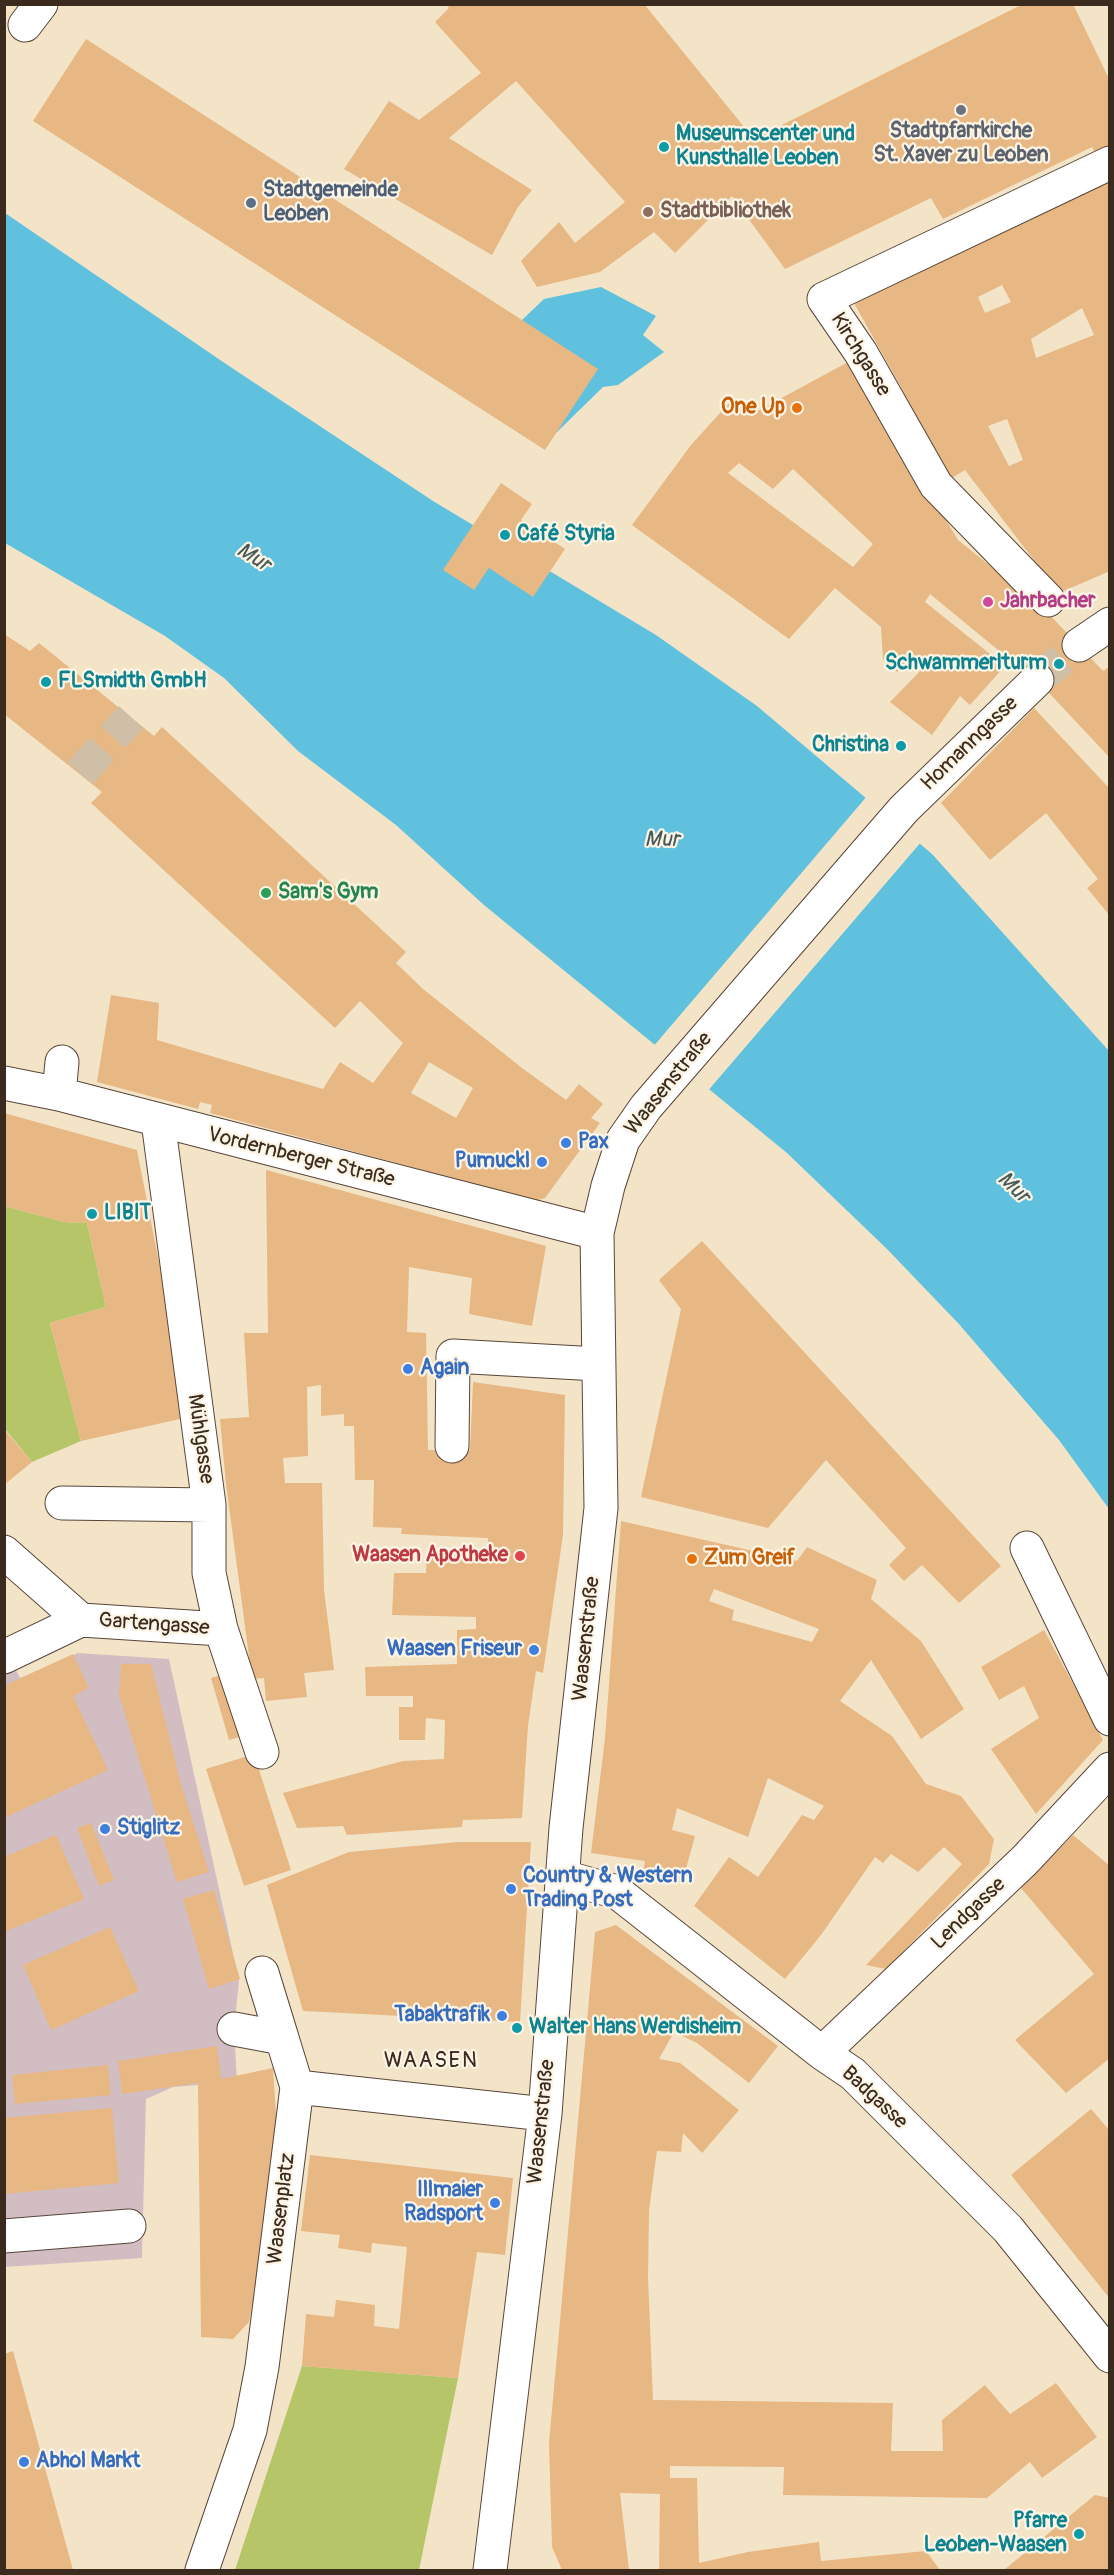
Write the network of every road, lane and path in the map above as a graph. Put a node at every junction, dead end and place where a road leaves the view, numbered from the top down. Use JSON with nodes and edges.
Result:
{"nodes":[{"id":1,"x":1110,"y":163,"type":"edge"},
{"id":2,"x":1048,"y":600,"type":"dead end"},
{"id":3,"x":1110,"y":624,"type":"edge"},
{"id":4,"x":1079,"y":645,"type":"tunnel mouth"},
{"id":5,"x":1037,"y":680,"type":"tunnel mouth"},
{"id":6,"x":904,"y":809,"type":"joint"},
{"id":7,"x":4,"y":1083,"type":"edge"},
{"id":8,"x":158,"y":1120,"type":"junction"},
{"id":9,"x":597,"y":1233,"type":"junction"},
{"id":10,"x":598,"y":1364,"type":"junction"},
{"id":11,"x":452,"y":1446,"type":"dead end"},
{"id":12,"x":62,"y":1503,"type":"dead end"},
{"id":13,"x":209,"y":1504,"type":"junction"},
{"id":14,"x":1027,"y":1548,"type":"dead end"},
{"id":15,"x":4,"y":1552,"type":"edge"},
{"id":16,"x":81,"y":1620,"type":"junction"},
{"id":17,"x":221,"y":1629,"type":"junction"},
{"id":18,"x":4,"y":1657,"type":"edge"},
{"id":19,"x":1110,"y":1719,"type":"edge"},
{"id":20,"x":262,"y":1752,"type":"dead end"},
{"id":21,"x":1110,"y":1769,"type":"edge"},
{"id":22,"x":564,"y":1876,"type":"junction"},
{"id":23,"x":262,"y":1973,"type":"dead end"},
{"id":24,"x":234,"y":2029,"type":"dead end"},
{"id":25,"x":282,"y":2038,"type":"junction"},
{"id":26,"x":822,"y":2053,"type":"junction"},
{"id":27,"x":297,"y":2087,"type":"junction"},
{"id":28,"x":545,"y":2114,"type":"junction"},
{"id":29,"x":129,"y":2226,"type":"dead end"},
{"id":30,"x":4,"y":2236,"type":"edge"},
{"id":31,"x":1110,"y":2356,"type":"edge"},
{"id":32,"x":202,"y":2571,"type":"edge"},
{"id":33,"x":490,"y":2571,"type":"edge"}],
"edges":[{"from":1,"to":2,"type":"street","name":"Kirchgasse"},
{"from":3,"to":4,"type":"street"},
{"from":5,"to":6,"type":"street","name":"Homanngasse"},
{"from":6,"to":9,"type":"street","name":"Waasenstraße"},
{"from":7,"to":8,"type":"street","name":"Vordernberger Straße"},
{"from":8,"to":9,"type":"street","name":"Vordernberger Straße"},
{"from":8,"to":13,"type":"street","name":"Mühlgasse"},
{"from":9,"to":10,"type":"street","name":"Waasenstraße"},
{"from":10,"to":11,"type":"street"},
{"from":10,"to":22,"type":"street","name":"Waasenstraße"},
{"from":12,"to":13,"type":"street"},
{"from":13,"to":17,"type":"street","name":"Mühlgasse"},
{"from":14,"to":19,"type":"street"},
{"from":15,"to":16,"type":"street","name":"Gartengasse"},
{"from":16,"to":17,"type":"street","name":"Gartengasse"},
{"from":16,"to":18,"type":"street"},
{"from":17,"to":20,"type":"street","name":"Mühlgasse"},
{"from":21,"to":26,"type":"street","name":"Lendgasse"},
{"from":22,"to":26,"type":"street","name":"Badgasse"},
{"from":22,"to":28,"type":"street","name":"Waasenstraße"},
{"from":23,"to":25,"type":"street"},
{"from":24,"to":25,"type":"street"},
{"from":25,"to":27,"type":"street"},
{"from":26,"to":31,"type":"street","name":"Badgasse"},
{"from":27,"to":28,"type":"street"},
{"from":27,"to":32,"type":"street","name":"Waasenplatz"},
{"from":28,"to":33,"type":"street","name":"Waasenstraße"},
{"from":29,"to":30,"type":"street"}]}
